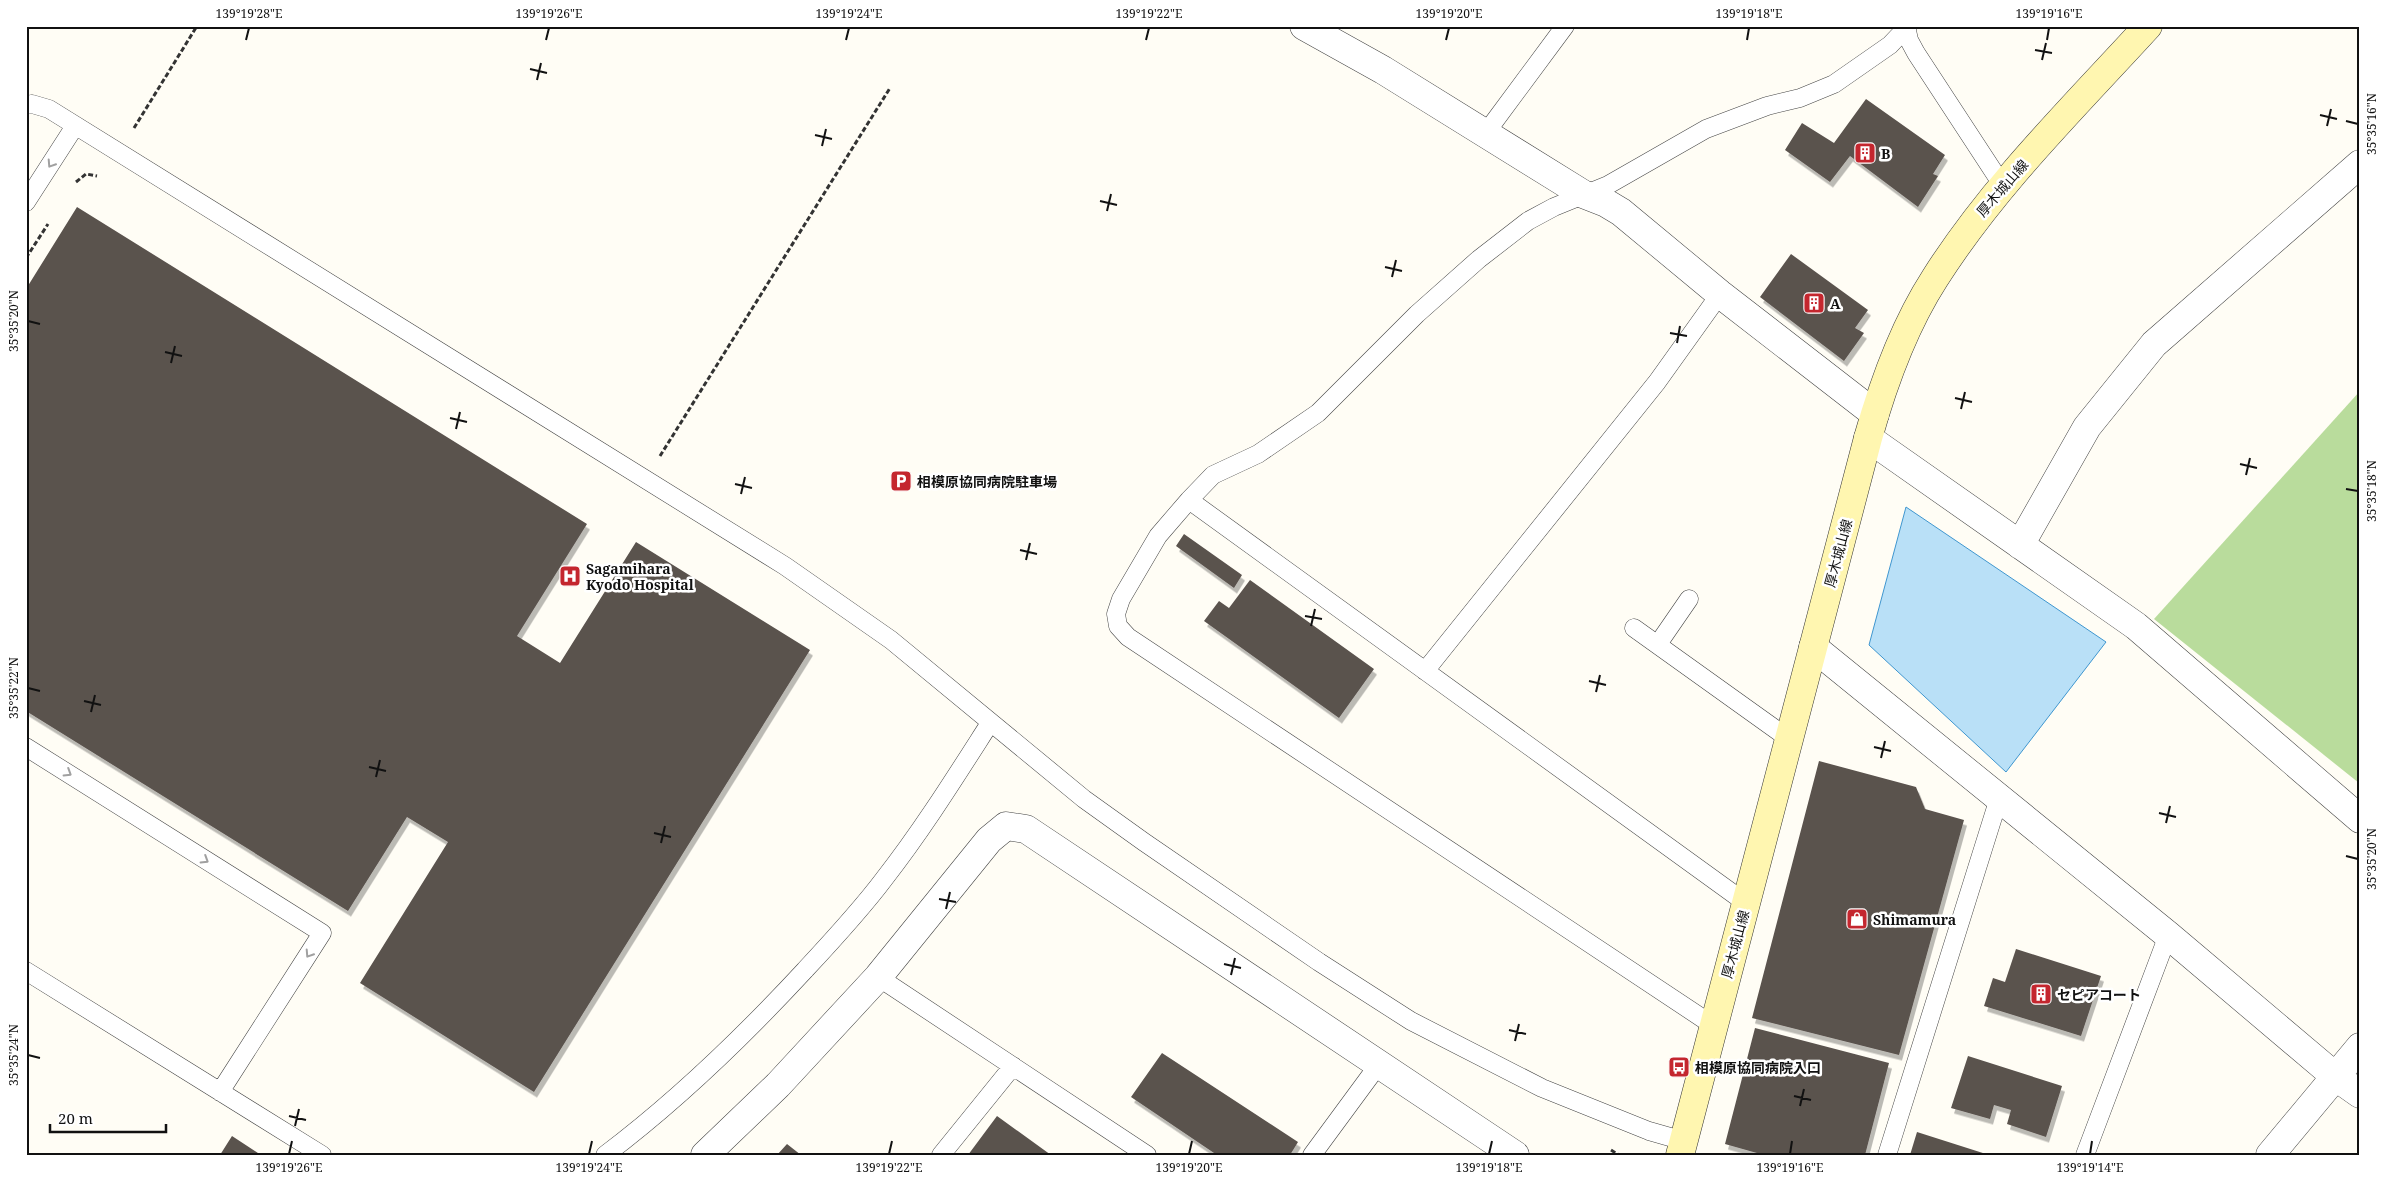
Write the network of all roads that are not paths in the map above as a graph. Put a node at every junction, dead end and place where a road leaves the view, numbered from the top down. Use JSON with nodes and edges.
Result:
{"nodes":[{"id":1,"x":1304,"y":26,"type":"edge"},
{"id":2,"x":1565,"y":26,"type":"edge"},
{"id":3,"x":2148,"y":26,"type":"edge"},
{"id":4,"x":1907,"y":27,"type":"edge"},
{"id":5,"x":26,"y":105,"type":"edge"},
{"id":6,"x":75,"y":126,"type":"junction"},
{"id":7,"x":1485,"y":134,"type":"junction"},
{"id":8,"x":2360,"y":164,"type":"edge"},
{"id":9,"x":2003,"y":186,"type":"junction"},
{"id":10,"x":1583,"y":194,"type":"junction"},
{"id":11,"x":26,"y":202,"type":"edge"},
{"id":12,"x":1720,"y":294,"type":"junction"},
{"id":13,"x":1872,"y":426,"type":"junction"},
{"id":14,"x":1189,"y":500,"type":"junction"},
{"id":15,"x":2020,"y":545,"type":"junction"},
{"id":16,"x":1689,"y":599,"type":"dead end"},
{"id":17,"x":1634,"y":628,"type":"dead end"},
{"id":18,"x":1658,"y":644,"type":"junction"},
{"id":19,"x":1813,"y":647,"type":"junction"},
{"id":20,"x":1424,"y":671,"type":"junction"},
{"id":21,"x":990,"y":723,"type":"junction"},
{"id":22,"x":1789,"y":739,"type":"junction"},
{"id":23,"x":26,"y":747,"type":"edge"},
{"id":24,"x":1998,"y":798,"type":"junction"},
{"id":25,"x":2360,"y":819,"type":"edge"},
{"id":26,"x":1746,"y":903,"type":"junction"},
{"id":27,"x":2168,"y":935,"type":"junction"},
{"id":28,"x":26,"y":971,"type":"edge"},
{"id":29,"x":878,"y":977,"type":"junction"},
{"id":30,"x":1714,"y":1026,"type":"junction"},
{"id":31,"x":2360,"y":1047,"type":"edge"},
{"id":32,"x":1379,"y":1064,"type":"junction"},
{"id":33,"x":1013,"y":1066,"type":"junction"},
{"id":34,"x":2336,"y":1076,"type":"junction"},
{"id":35,"x":220,"y":1092,"type":"junction"},
{"id":36,"x":2360,"y":1094,"type":"edge"},
{"id":37,"x":1682,"y":1148,"type":"edge"},
{"id":38,"x":1137,"y":1152,"type":"edge"},
{"id":39,"x":322,"y":1155,"type":"edge"},
{"id":40,"x":605,"y":1155,"type":"edge"},
{"id":41,"x":705,"y":1155,"type":"edge"},
{"id":42,"x":941,"y":1155,"type":"edge"},
{"id":43,"x":1312,"y":1155,"type":"edge"},
{"id":44,"x":1515,"y":1155,"type":"edge"},
{"id":45,"x":1887,"y":1155,"type":"edge"},
{"id":46,"x":2085,"y":1155,"type":"edge"},
{"id":47,"x":2270,"y":1155,"type":"edge"}],
"edges":[{"from":1,"to":7,"type":"street"},
{"from":2,"to":7,"type":"lane"},
{"from":3,"to":9,"type":"main road","name":"厚木城山線"},
{"from":4,"to":9,"type":"lane"},
{"from":4,"to":10,"type":"lane"},
{"from":5,"to":6,"type":"lane"},
{"from":6,"to":11,"type":"lane","one_way":true},
{"from":6,"to":21,"type":"lane"},
{"from":7,"to":10,"type":"street"},
{"from":8,"to":15,"type":"street"},
{"from":9,"to":13,"type":"main road","name":"厚木城山線"},
{"from":10,"to":12,"type":"street"},
{"from":10,"to":14,"type":"lane"},
{"from":12,"to":13,"type":"street"},
{"from":12,"to":20,"type":"lane"},
{"from":13,"to":15,"type":"street"},
{"from":13,"to":19,"type":"main road","name":"厚木城山線"},
{"from":14,"to":20,"type":"lane"},
{"from":14,"to":30,"type":"lane"},
{"from":15,"to":25,"type":"street"},
{"from":16,"to":18,"type":"lane"},
{"from":17,"to":18,"type":"lane"},
{"from":18,"to":22,"type":"lane"},
{"from":19,"to":22,"type":"main road","name":"厚木城山線"},
{"from":19,"to":24,"type":"street"},
{"from":20,"to":26,"type":"lane"},
{"from":21,"to":37,"type":"lane"},
{"from":21,"to":40,"type":"lane"},
{"from":22,"to":26,"type":"main road","name":"厚木城山線"},
{"from":23,"to":35,"type":"lane","one_way":true},
{"from":24,"to":27,"type":"street"},
{"from":24,"to":45,"type":"lane"},
{"from":26,"to":30,"type":"main road","name":"厚木城山線"},
{"from":27,"to":34,"type":"street"},
{"from":27,"to":46,"type":"lane"},
{"from":28,"to":35,"type":"lane"},
{"from":29,"to":32,"type":"street"},
{"from":29,"to":33,"type":"lane"},
{"from":29,"to":41,"type":"street"},
{"from":30,"to":37,"type":"main road","name":"厚木城山線"},
{"from":31,"to":34,"type":"street"},
{"from":32,"to":43,"type":"lane"},
{"from":32,"to":44,"type":"street"},
{"from":33,"to":38,"type":"lane"},
{"from":33,"to":42,"type":"lane"},
{"from":34,"to":36,"type":"street"},
{"from":34,"to":47,"type":"street"},
{"from":35,"to":39,"type":"lane"}]}
